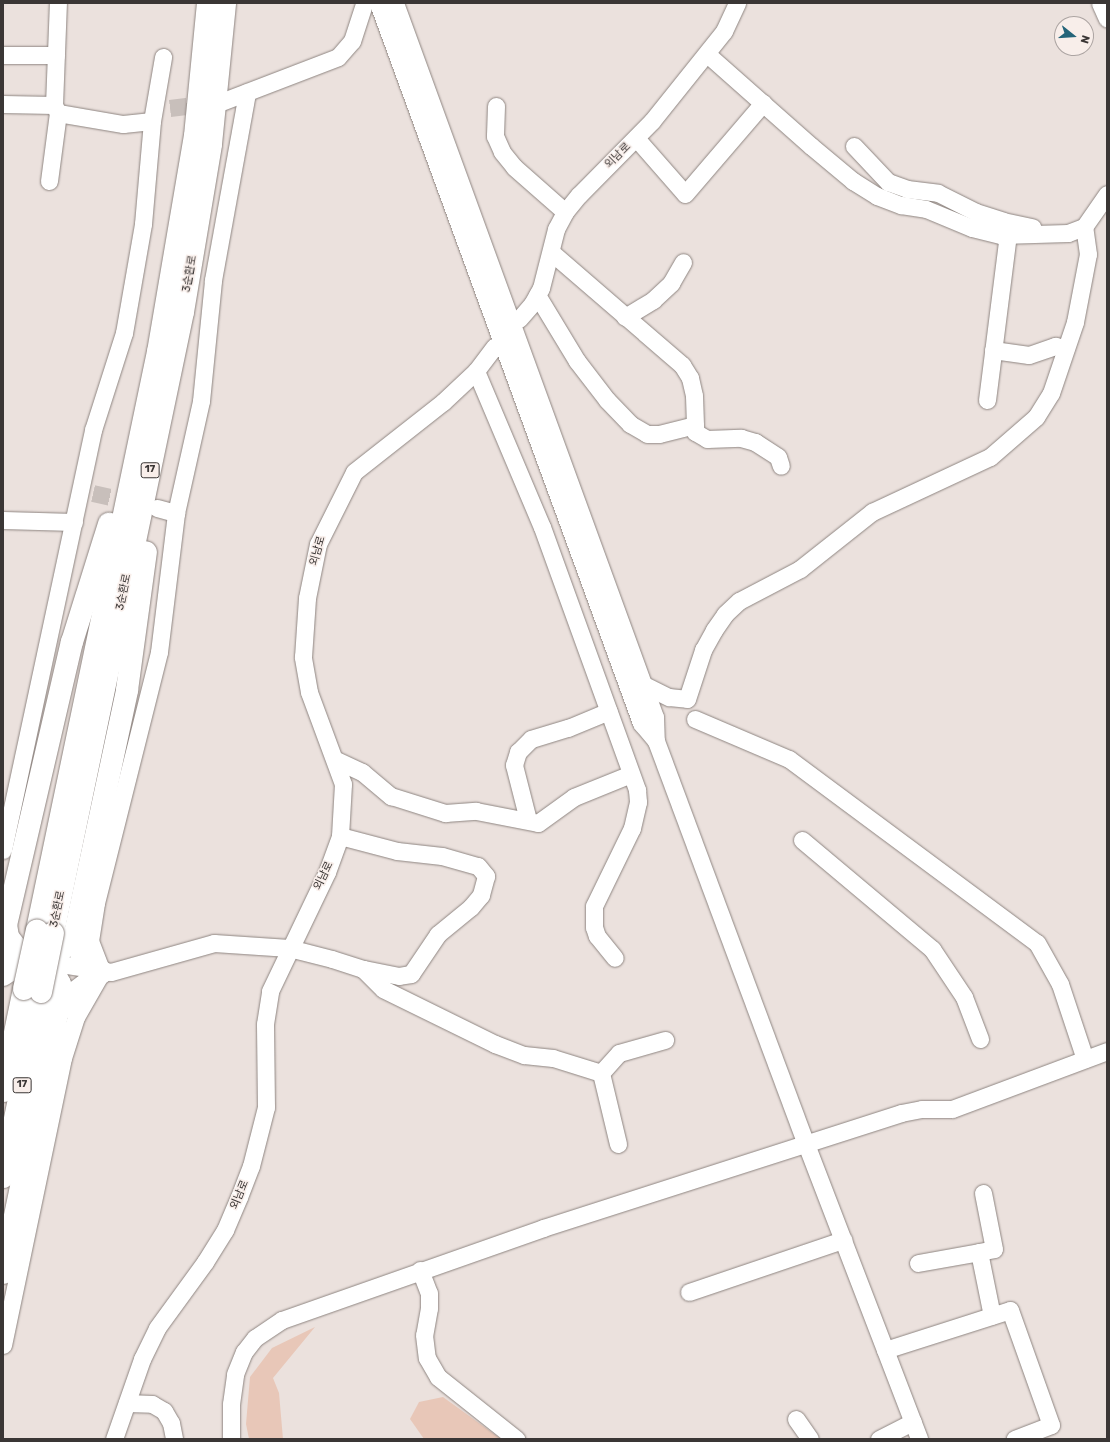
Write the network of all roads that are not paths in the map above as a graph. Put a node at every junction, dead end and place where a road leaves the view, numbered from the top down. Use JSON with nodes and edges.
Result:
{"nodes":[{"id":1,"x":58,"y":3,"type":"edge"},
{"id":2,"x":208,"y":3,"type":"edge"},
{"id":3,"x":225,"y":3,"type":"edge"},
{"id":4,"x":364,"y":3,"type":"edge"},
{"id":5,"x":378,"y":3,"type":"edge"},
{"id":6,"x":395,"y":3,"type":"edge"},
{"id":7,"x":738,"y":3,"type":"edge"},
{"id":8,"x":1100,"y":3,"type":"edge"},
{"id":9,"x":1107,"y":19,"type":"edge"},
{"id":10,"x":707,"y":54,"type":"junction"},
{"id":11,"x":3,"y":55,"type":"edge"},
{"id":12,"x":56,"y":55,"type":"junction"},
{"id":13,"x":163,"y":57,"type":"dead end"},
{"id":14,"x":247,"y":92,"type":"junction"},
{"id":15,"x":221,"y":102,"type":"tunnel mouth"},
{"id":16,"x":762,"y":103,"type":"junction"},
{"id":17,"x":3,"y":104,"type":"edge"},
{"id":18,"x":496,"y":106,"type":"dead end"},
{"id":19,"x":56,"y":109,"type":"junction"},
{"id":20,"x":159,"y":112,"type":"junction"},
{"id":21,"x":636,"y":138,"type":"junction"},
{"id":22,"x":854,"y":146,"type":"dead end"},
{"id":23,"x":49,"y":181,"type":"dead end"},
{"id":24,"x":1107,"y":194,"type":"edge"},
{"id":25,"x":566,"y":212,"type":"junction"},
{"id":26,"x":1084,"y":227,"type":"junction"},
{"id":27,"x":1008,"y":234,"type":"junction"},
{"id":28,"x":551,"y":252,"type":"junction"},
{"id":29,"x":683,"y":262,"type":"dead end"},
{"id":30,"x":537,"y":295,"type":"junction"},
{"id":31,"x":625,"y":317,"type":"junction"},
{"id":32,"x":519,"y":319,"type":"dead end"},
{"id":33,"x":494,"y":347,"type":"dead end"},
{"id":34,"x":1066,"y":348,"type":"junction"},
{"id":35,"x":994,"y":350,"type":"junction"},
{"id":36,"x":476,"y":371,"type":"junction"},
{"id":37,"x":987,"y":400,"type":"dead end"},
{"id":38,"x":155,"y":408,"type":"junction"},
{"id":39,"x":694,"y":425,"type":"junction"},
{"id":40,"x":781,"y":466,"type":"dead end"},
{"id":41,"x":157,"y":508,"type":"tunnel mouth"},
{"id":42,"x":176,"y":513,"type":"junction"},
{"id":43,"x":3,"y":520,"type":"edge"},
{"id":44,"x":74,"y":522,"type":"junction"},
{"id":45,"x":578,"y":528,"type":"junction"},
{"id":46,"x":547,"y":541,"type":"junction"},
{"id":47,"x":644,"y":685,"type":"junction"},
{"id":48,"x":609,"y":711,"type":"junction"},
{"id":49,"x":695,"y":719,"type":"dead end"},
{"id":50,"x":656,"y":741,"type":"junction"},
{"id":51,"x":336,"y":760,"type":"junction"},
{"id":52,"x":631,"y":774,"type":"junction"},
{"id":53,"x":528,"y":820,"type":"junction"},
{"id":54,"x":340,"y":836,"type":"junction"},
{"id":55,"x":802,"y":840,"type":"dead end"},
{"id":56,"x":3,"y":850,"type":"edge"},
{"id":57,"x":5,"y":923,"type":"edge"},
{"id":58,"x":75,"y":934,"type":"junction"},
{"id":59,"x":289,"y":948,"type":"junction"},
{"id":60,"x":3,"y":955,"type":"edge"},
{"id":61,"x":615,"y":958,"type":"dead end"},
{"id":62,"x":39,"y":962,"type":"junction"},
{"id":63,"x":363,"y":969,"type":"junction"},
{"id":64,"x":102,"y":972,"type":"junction"},
{"id":65,"x":3,"y":975,"type":"edge"},
{"id":66,"x":33,"y":990,"type":"junction"},
{"id":67,"x":59,"y":1011,"type":"junction"},
{"id":68,"x":632,"y":1038,"type":"dead end"},
{"id":69,"x":980,"y":1039,"type":"dead end"},
{"id":70,"x":665,"y":1040,"type":"dead end"},
{"id":71,"x":1107,"y":1051,"type":"edge"},
{"id":72,"x":619,"y":1053,"type":"junction"},
{"id":73,"x":1084,"y":1059,"type":"junction"},
{"id":74,"x":602,"y":1072,"type":"junction"},
{"id":75,"x":3,"y":1091,"type":"edge"},
{"id":76,"x":618,"y":1144,"type":"dead end"},
{"id":77,"x":806,"y":1144,"type":"junction"},
{"id":78,"x":3,"y":1177,"type":"edge"},
{"id":79,"x":983,"y":1193,"type":"dead end"},
{"id":80,"x":843,"y":1240,"type":"junction"},
{"id":81,"x":979,"y":1252,"type":"junction"},
{"id":82,"x":918,"y":1263,"type":"dead end"},
{"id":83,"x":420,"y":1270,"type":"junction"},
{"id":84,"x":3,"y":1273,"type":"edge"},
{"id":85,"x":689,"y":1292,"type":"dead end"},
{"id":86,"x":992,"y":1316,"type":"junction"},
{"id":87,"x":3,"y":1345,"type":"edge"},
{"id":88,"x":885,"y":1350,"type":"junction"},
{"id":89,"x":127,"y":1403,"type":"junction"},
{"id":90,"x":796,"y":1419,"type":"dead end"},
{"id":91,"x":913,"y":1422,"type":"junction"},
{"id":92,"x":114,"y":1439,"type":"edge"},
{"id":93,"x":174,"y":1439,"type":"edge"},
{"id":94,"x":231,"y":1439,"type":"edge"},
{"id":95,"x":516,"y":1439,"type":"edge"},
{"id":96,"x":810,"y":1439,"type":"edge"},
{"id":97,"x":879,"y":1439,"type":"edge"},
{"id":98,"x":919,"y":1439,"type":"edge"},
{"id":99,"x":1015,"y":1439,"type":"edge"}],
"edges":[{"from":1,"to":12,"type":"street"},
{"from":2,"to":38,"type":"highway","name":"3순환로","number":"17"},
{"from":3,"to":38,"type":"highway","name":"3순환로","number":"17"},
{"from":4,"to":14,"type":"street"},
{"from":5,"to":45,"type":"street"},
{"from":6,"to":45,"type":"street"},
{"from":7,"to":10,"type":"street","name":"외남로"},
{"from":8,"to":9,"type":"street"},
{"from":10,"to":16,"type":"street"},
{"from":10,"to":21,"type":"street","name":"외남로"},
{"from":11,"to":12,"type":"street"},
{"from":12,"to":19,"type":"street"},
{"from":13,"to":20,"type":"street"},
{"from":14,"to":15,"type":"street"},
{"from":14,"to":42,"type":"street"},
{"from":16,"to":21,"type":"street"},
{"from":16,"to":27,"type":"street"},
{"from":17,"to":19,"type":"street"},
{"from":18,"to":25,"type":"street"},
{"from":19,"to":20,"type":"street"},
{"from":19,"to":23,"type":"street"},
{"from":20,"to":44,"type":"street"},
{"from":21,"to":25,"type":"street","name":"외남로"},
{"from":22,"to":26,"type":"street"},
{"from":24,"to":26,"type":"street"},
{"from":25,"to":28,"type":"street","name":"외남로"},
{"from":26,"to":27,"type":"street"},
{"from":26,"to":34,"type":"street"},
{"from":27,"to":35,"type":"street"},
{"from":28,"to":30,"type":"street","name":"외남로"},
{"from":28,"to":31,"type":"street"},
{"from":29,"to":31,"type":"street"},
{"from":30,"to":32,"type":"street","name":"외남로"},
{"from":30,"to":39,"type":"street"},
{"from":31,"to":39,"type":"street"},
{"from":33,"to":36,"type":"street","name":"외남로"},
{"from":34,"to":35,"type":"street"},
{"from":34,"to":47,"type":"street"},
{"from":35,"to":37,"type":"street"},
{"from":36,"to":46,"type":"street"},
{"from":36,"to":51,"type":"street","name":"외남로"},
{"from":38,"to":57,"type":"highway"},
{"from":38,"to":58,"type":"highway"},
{"from":38,"to":66,"type":"highway","name":"3순환로","number":"17","bridge":true},
{"from":39,"to":40,"type":"street"},
{"from":41,"to":42,"type":"street"},
{"from":42,"to":64,"type":"street"},
{"from":43,"to":44,"type":"street"},
{"from":44,"to":56,"type":"street"},
{"from":45,"to":46,"type":"street"},
{"from":45,"to":47,"type":"street"},
{"from":45,"to":50,"type":"street"},
{"from":46,"to":48,"type":"street"},
{"from":47,"to":50,"type":"street"},
{"from":48,"to":52,"type":"street"},
{"from":48,"to":53,"type":"street"},
{"from":49,"to":73,"type":"street"},
{"from":50,"to":77,"type":"street"},
{"from":51,"to":53,"type":"street"},
{"from":51,"to":54,"type":"street","name":"외남로"},
{"from":52,"to":53,"type":"street"},
{"from":52,"to":61,"type":"street"},
{"from":54,"to":59,"type":"street","name":"외남로"},
{"from":54,"to":63,"type":"street"},
{"from":55,"to":69,"type":"street"},
{"from":57,"to":62,"type":"highway"},
{"from":58,"to":62,"type":"highway"},
{"from":58,"to":64,"type":"highway"},
{"from":59,"to":63,"type":"street"},
{"from":59,"to":64,"type":"street"},
{"from":59,"to":89,"type":"street","name":"외남로"},
{"from":60,"to":62,"type":"street"},
{"from":62,"to":64,"type":"street"},
{"from":62,"to":65,"type":"highway"},
{"from":62,"to":67,"type":"highway"},
{"from":63,"to":74,"type":"street"},
{"from":64,"to":67,"type":"highway"},
{"from":64,"to":87,"type":"street"},
{"from":66,"to":75,"type":"highway","name":"3순환로","number":"17"},
{"from":66,"to":78,"type":"highway","name":"3순환로","number":"17"},
{"from":67,"to":84,"type":"highway"},
{"from":68,"to":72,"type":"street"},
{"from":70,"to":72,"type":"street"},
{"from":71,"to":73,"type":"street"},
{"from":72,"to":74,"type":"street"},
{"from":73,"to":77,"type":"street"},
{"from":74,"to":76,"type":"street"},
{"from":77,"to":80,"type":"street"},
{"from":77,"to":83,"type":"street"},
{"from":79,"to":81,"type":"street"},
{"from":80,"to":85,"type":"street"},
{"from":80,"to":88,"type":"street"},
{"from":81,"to":82,"type":"street"},
{"from":81,"to":86,"type":"street"},
{"from":83,"to":94,"type":"street"},
{"from":83,"to":95,"type":"street"},
{"from":86,"to":88,"type":"street"},
{"from":86,"to":99,"type":"street"},
{"from":88,"to":91,"type":"street"},
{"from":89,"to":92,"type":"street","name":"외남로"},
{"from":89,"to":93,"type":"street"},
{"from":90,"to":96,"type":"street"},
{"from":91,"to":97,"type":"street"},
{"from":91,"to":98,"type":"street"}]}
